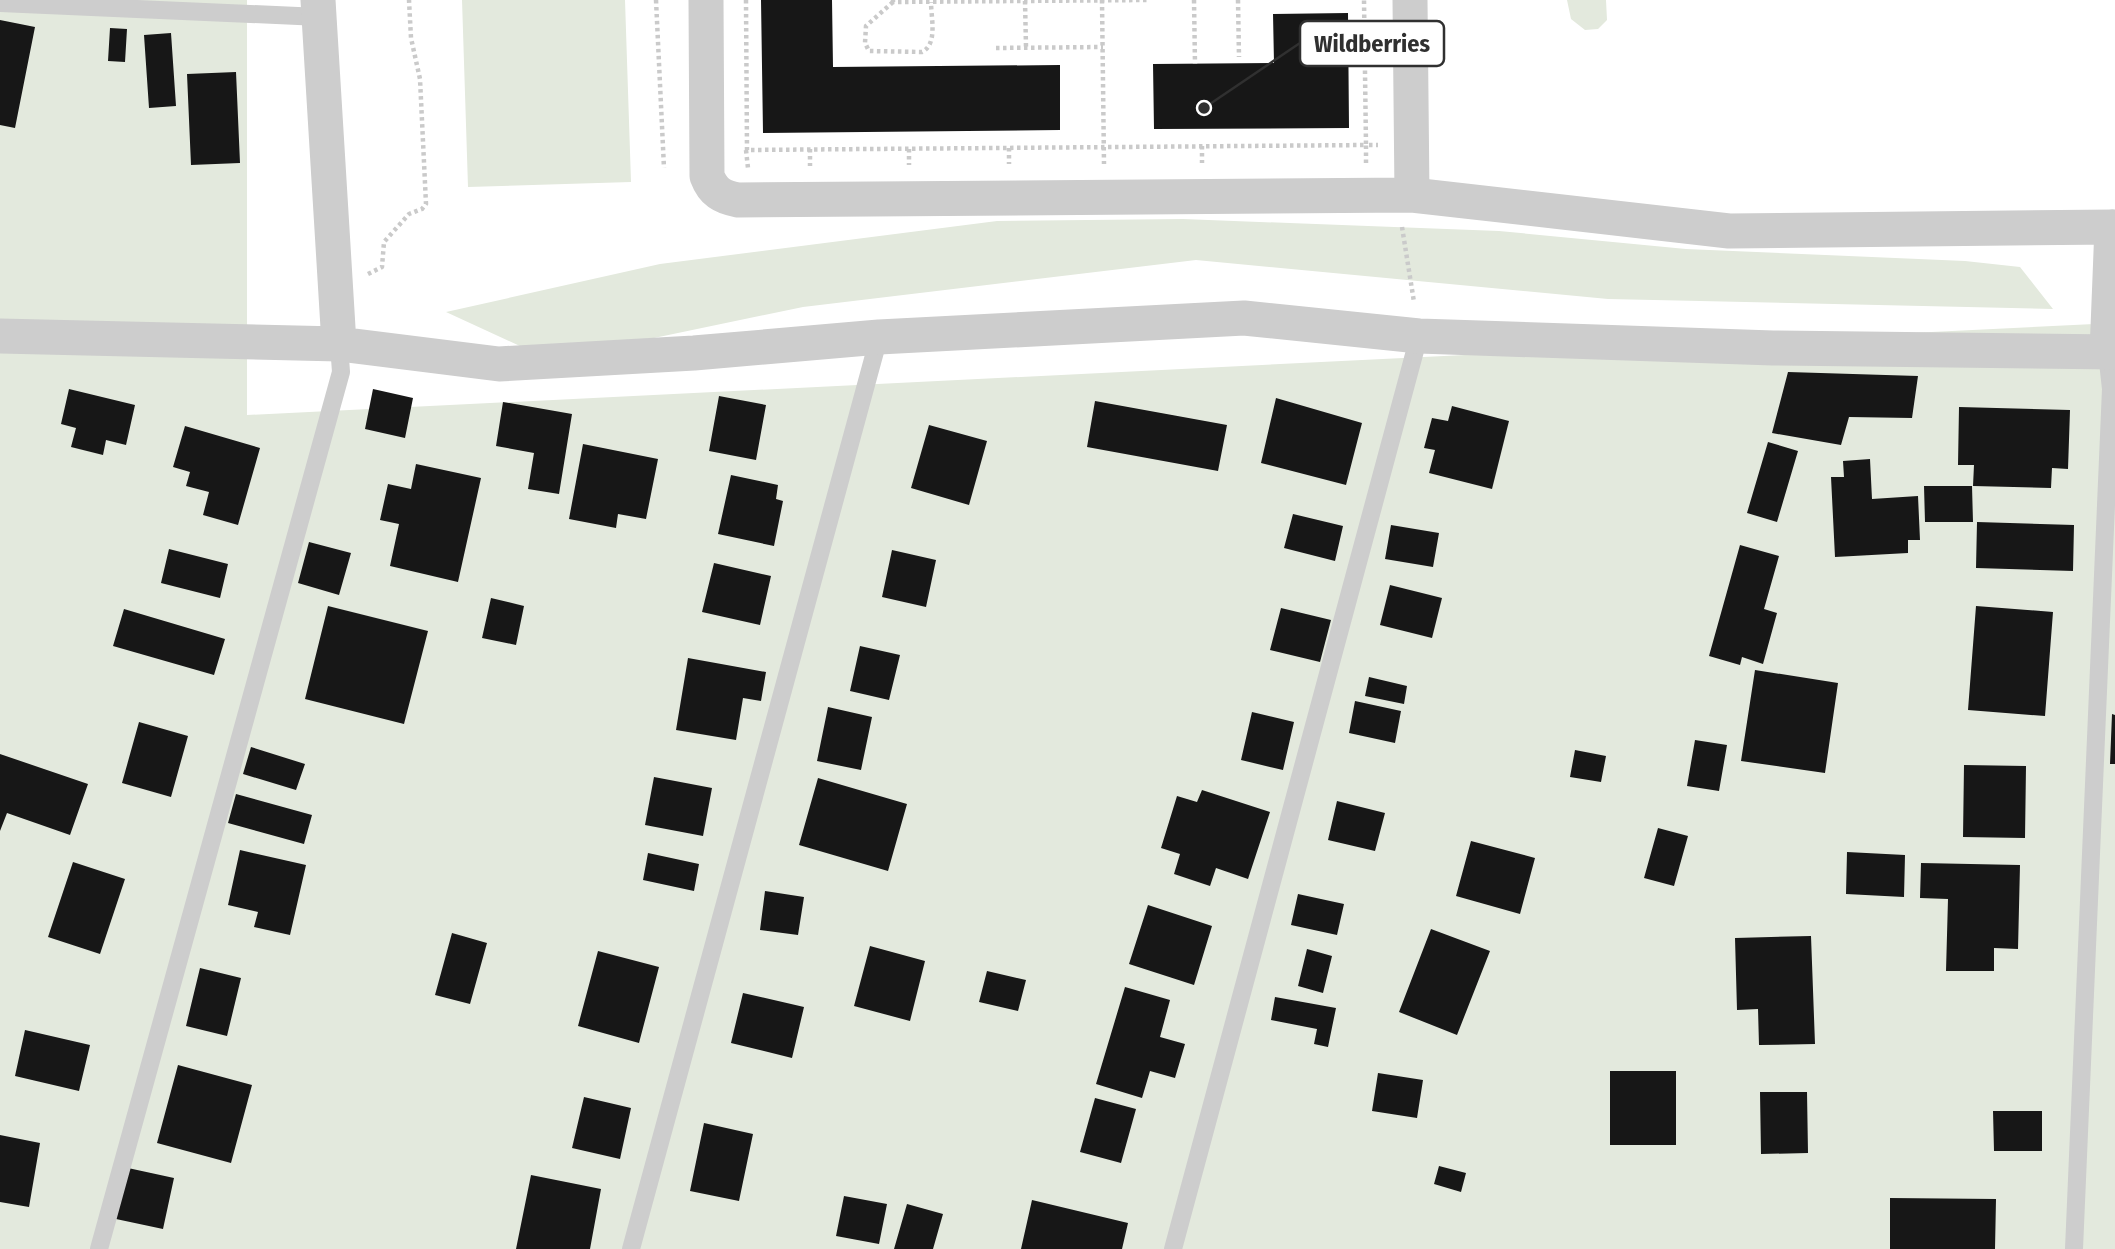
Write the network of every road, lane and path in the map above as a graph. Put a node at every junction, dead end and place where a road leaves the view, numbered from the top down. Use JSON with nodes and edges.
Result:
{"nodes":[{"id":1,"x":410,"y":0,"type":"edge"},
{"id":2,"x":656,"y":0,"type":"edge"},
{"id":3,"x":706,"y":0,"type":"edge"},
{"id":4,"x":746,"y":0,"type":"edge"},
{"id":5,"x":1073,"y":0,"type":"edge"},
{"id":6,"x":1102,"y":0,"type":"edge"},
{"id":7,"x":1147,"y":0,"type":"edge"},
{"id":8,"x":1194,"y":0,"type":"edge"},
{"id":9,"x":1238,"y":0,"type":"edge"},
{"id":10,"x":1364,"y":0,"type":"edge"},
{"id":11,"x":1410,"y":0,"type":"edge"},
{"id":12,"x":893,"y":1,"type":"edge"},
{"id":13,"x":1001,"y":1,"type":"edge"},
{"id":14,"x":1026,"y":1,"type":"edge"},
{"id":15,"x":931,"y":2,"type":"junction"},
{"id":16,"x":0,"y":4,"type":"edge"},
{"id":17,"x":319,"y":8,"type":"edge"},
{"id":18,"x":1026,"y":47,"type":"junction"},
{"id":19,"x":1103,"y":47,"type":"junction"},
{"id":20,"x":996,"y":48,"type":"dead end"},
{"id":21,"x":1239,"y":57,"type":"dead end"},
{"id":22,"x":1195,"y":64,"type":"dead end"},
{"id":23,"x":1104,"y":130,"type":"dead end"},
{"id":24,"x":664,"y":168,"type":"dead end"},
{"id":25,"x":1404,"y":195,"type":"junction"},
{"id":26,"x":2114,"y":227,"type":"edge"},
{"id":27,"x":366,"y":278,"type":"dead end"},
{"id":28,"x":0,"y":336,"type":"edge"},
{"id":29,"x":1419,"y":336,"type":"junction"},
{"id":30,"x":879,"y":337,"type":"junction"},
{"id":31,"x":339,"y":344,"type":"junction"},
{"id":32,"x":2111,"y":353,"type":"edge"},
{"id":33,"x":99,"y":1249,"type":"edge"},
{"id":34,"x":631,"y":1249,"type":"edge"},
{"id":35,"x":1173,"y":1249,"type":"edge"},
{"id":36,"x":2074,"y":1249,"type":"edge"}],
"edges":[{"from":1,"to":27,"type":"path"},
{"from":2,"to":24,"type":"path"},
{"from":3,"to":25,"type":"street"},
{"from":4,"to":10,"type":"path"},
{"from":5,"to":6,"type":"path"},
{"from":5,"to":14,"type":"path"},
{"from":6,"to":7,"type":"path"},
{"from":6,"to":19,"type":"path"},
{"from":8,"to":22,"type":"path"},
{"from":9,"to":21,"type":"path"},
{"from":11,"to":25,"type":"street"},
{"from":12,"to":15,"type":"path"},
{"from":12,"to":15,"type":"path"},
{"from":13,"to":14,"type":"path"},
{"from":13,"to":15,"type":"path"},
{"from":14,"to":18,"type":"path"},
{"from":16,"to":17,"type":"lane"},
{"from":17,"to":31,"type":"street"},
{"from":18,"to":19,"type":"path"},
{"from":18,"to":20,"type":"path"},
{"from":19,"to":23,"type":"path"},
{"from":25,"to":26,"type":"street"},
{"from":25,"to":29,"type":"path"},
{"from":26,"to":32,"type":"street"},
{"from":28,"to":31,"type":"street"},
{"from":29,"to":30,"type":"street"},
{"from":29,"to":32,"type":"street"},
{"from":29,"to":35,"type":"lane"},
{"from":30,"to":31,"type":"street"},
{"from":30,"to":34,"type":"lane"},
{"from":31,"to":33,"type":"lane"},
{"from":32,"to":36,"type":"lane"}]}
